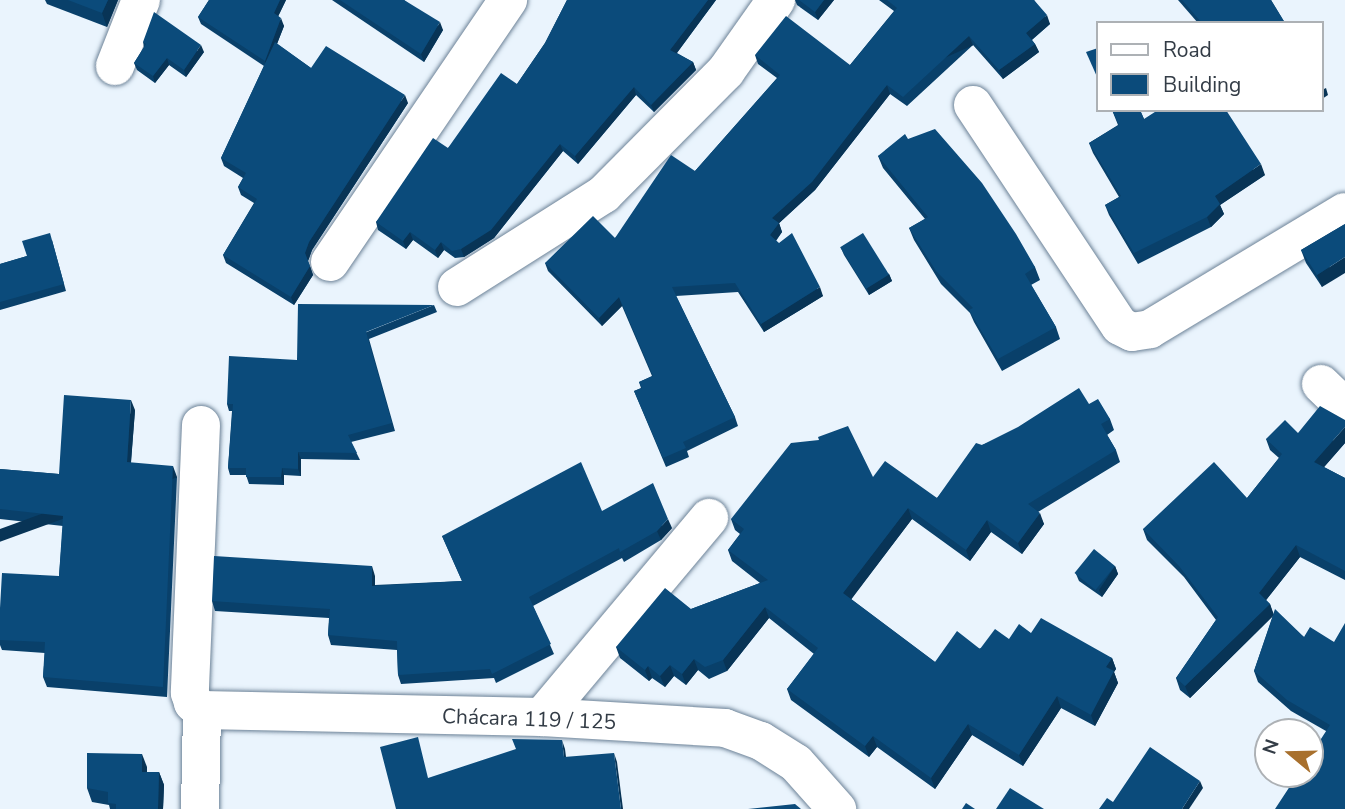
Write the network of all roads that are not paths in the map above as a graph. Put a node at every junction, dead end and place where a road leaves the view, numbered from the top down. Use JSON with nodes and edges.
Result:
{"nodes":[{"id":1,"x":141,"y":0,"type":"edge"},
{"id":2,"x":509,"y":0,"type":"edge"},
{"id":3,"x":776,"y":0,"type":"edge"},
{"id":4,"x":116,"y":66,"type":"dead end"},
{"id":5,"x":973,"y":105,"type":"dead end"},
{"id":6,"x":1345,"y":212,"type":"edge"},
{"id":7,"x":330,"y":262,"type":"dead end"},
{"id":8,"x":457,"y":286,"type":"dead end"},
{"id":9,"x":201,"y":425,"type":"dead end"},
{"id":10,"x":709,"y":517,"type":"dead end"},
{"id":11,"x":198,"y":707,"type":"junction"},
{"id":12,"x":542,"y":717,"type":"junction"},
{"id":13,"x":200,"y":809,"type":"edge"},
{"id":14,"x":837,"y":809,"type":"edge"}],
"edges":[{"from":1,"to":4,"type":"street"},
{"from":2,"to":7,"type":"street"},
{"from":3,"to":8,"type":"street"},
{"from":5,"to":6,"type":"street"},
{"from":9,"to":11,"type":"street"},
{"from":10,"to":12,"type":"street"},
{"from":11,"to":12,"type":"street","name":"Chácara 119 / 125"},
{"from":11,"to":13,"type":"street"},
{"from":12,"to":14,"type":"street","name":"Chácara 119 / 125"}]}
